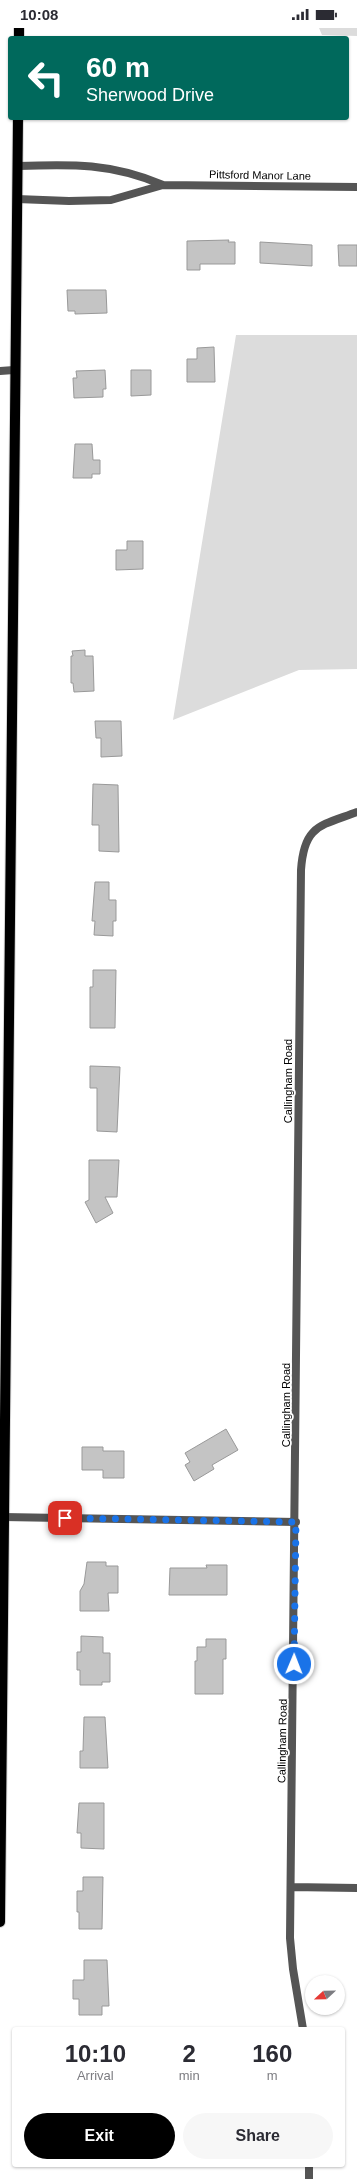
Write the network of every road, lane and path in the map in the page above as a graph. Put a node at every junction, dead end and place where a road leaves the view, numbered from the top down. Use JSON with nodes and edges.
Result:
{"nodes":[{"id":1,"x":18,"y":120,"type":"edge"},
{"id":2,"x":18,"y":166,"type":"junction"},
{"id":3,"x":163,"y":185,"type":"junction"},
{"id":4,"x":357,"y":187,"type":"edge"},
{"id":5,"x":17,"y":199,"type":"junction"},
{"id":6,"x":0,"y":370,"type":"edge"},
{"id":7,"x":14,"y":370,"type":"junction"},
{"id":8,"x":357,"y":812,"type":"edge"},
{"id":9,"x":3,"y":1517,"type":"junction"},
{"id":10,"x":296,"y":1522,"type":"junction"},
{"id":11,"x":290,"y":1887,"type":"junction"},
{"id":12,"x":357,"y":1888,"type":"edge"},
{"id":13,"x":0,"y":1922,"type":"edge"},
{"id":14,"x":303,"y":2027,"type":"edge"},
{"id":15,"x":308,"y":2167,"type":"edge"},
{"id":16,"x":308,"y":2179,"type":"edge"}],
"edges":[{"from":1,"to":2,"type":"main road"},
{"from":2,"to":3,"type":"street","name":"Pittsford Manor Lane"},
{"from":2,"to":5,"type":"main road"},
{"from":3,"to":4,"type":"street","name":"Pittsford Manor Lane"},
{"from":3,"to":5,"type":"street","name":"Pittsford Manor Lane"},
{"from":5,"to":7,"type":"main road"},
{"from":6,"to":7,"type":"street"},
{"from":7,"to":9,"type":"main road"},
{"from":8,"to":10,"type":"street","name":"Callingham Road"},
{"from":9,"to":10,"type":"street"},
{"from":9,"to":13,"type":"main road"},
{"from":10,"to":11,"type":"street","name":"Callingham Road"},
{"from":11,"to":12,"type":"street"},
{"from":11,"to":14,"type":"street","name":"Callingham Road"},
{"from":15,"to":16,"type":"street"}]}
